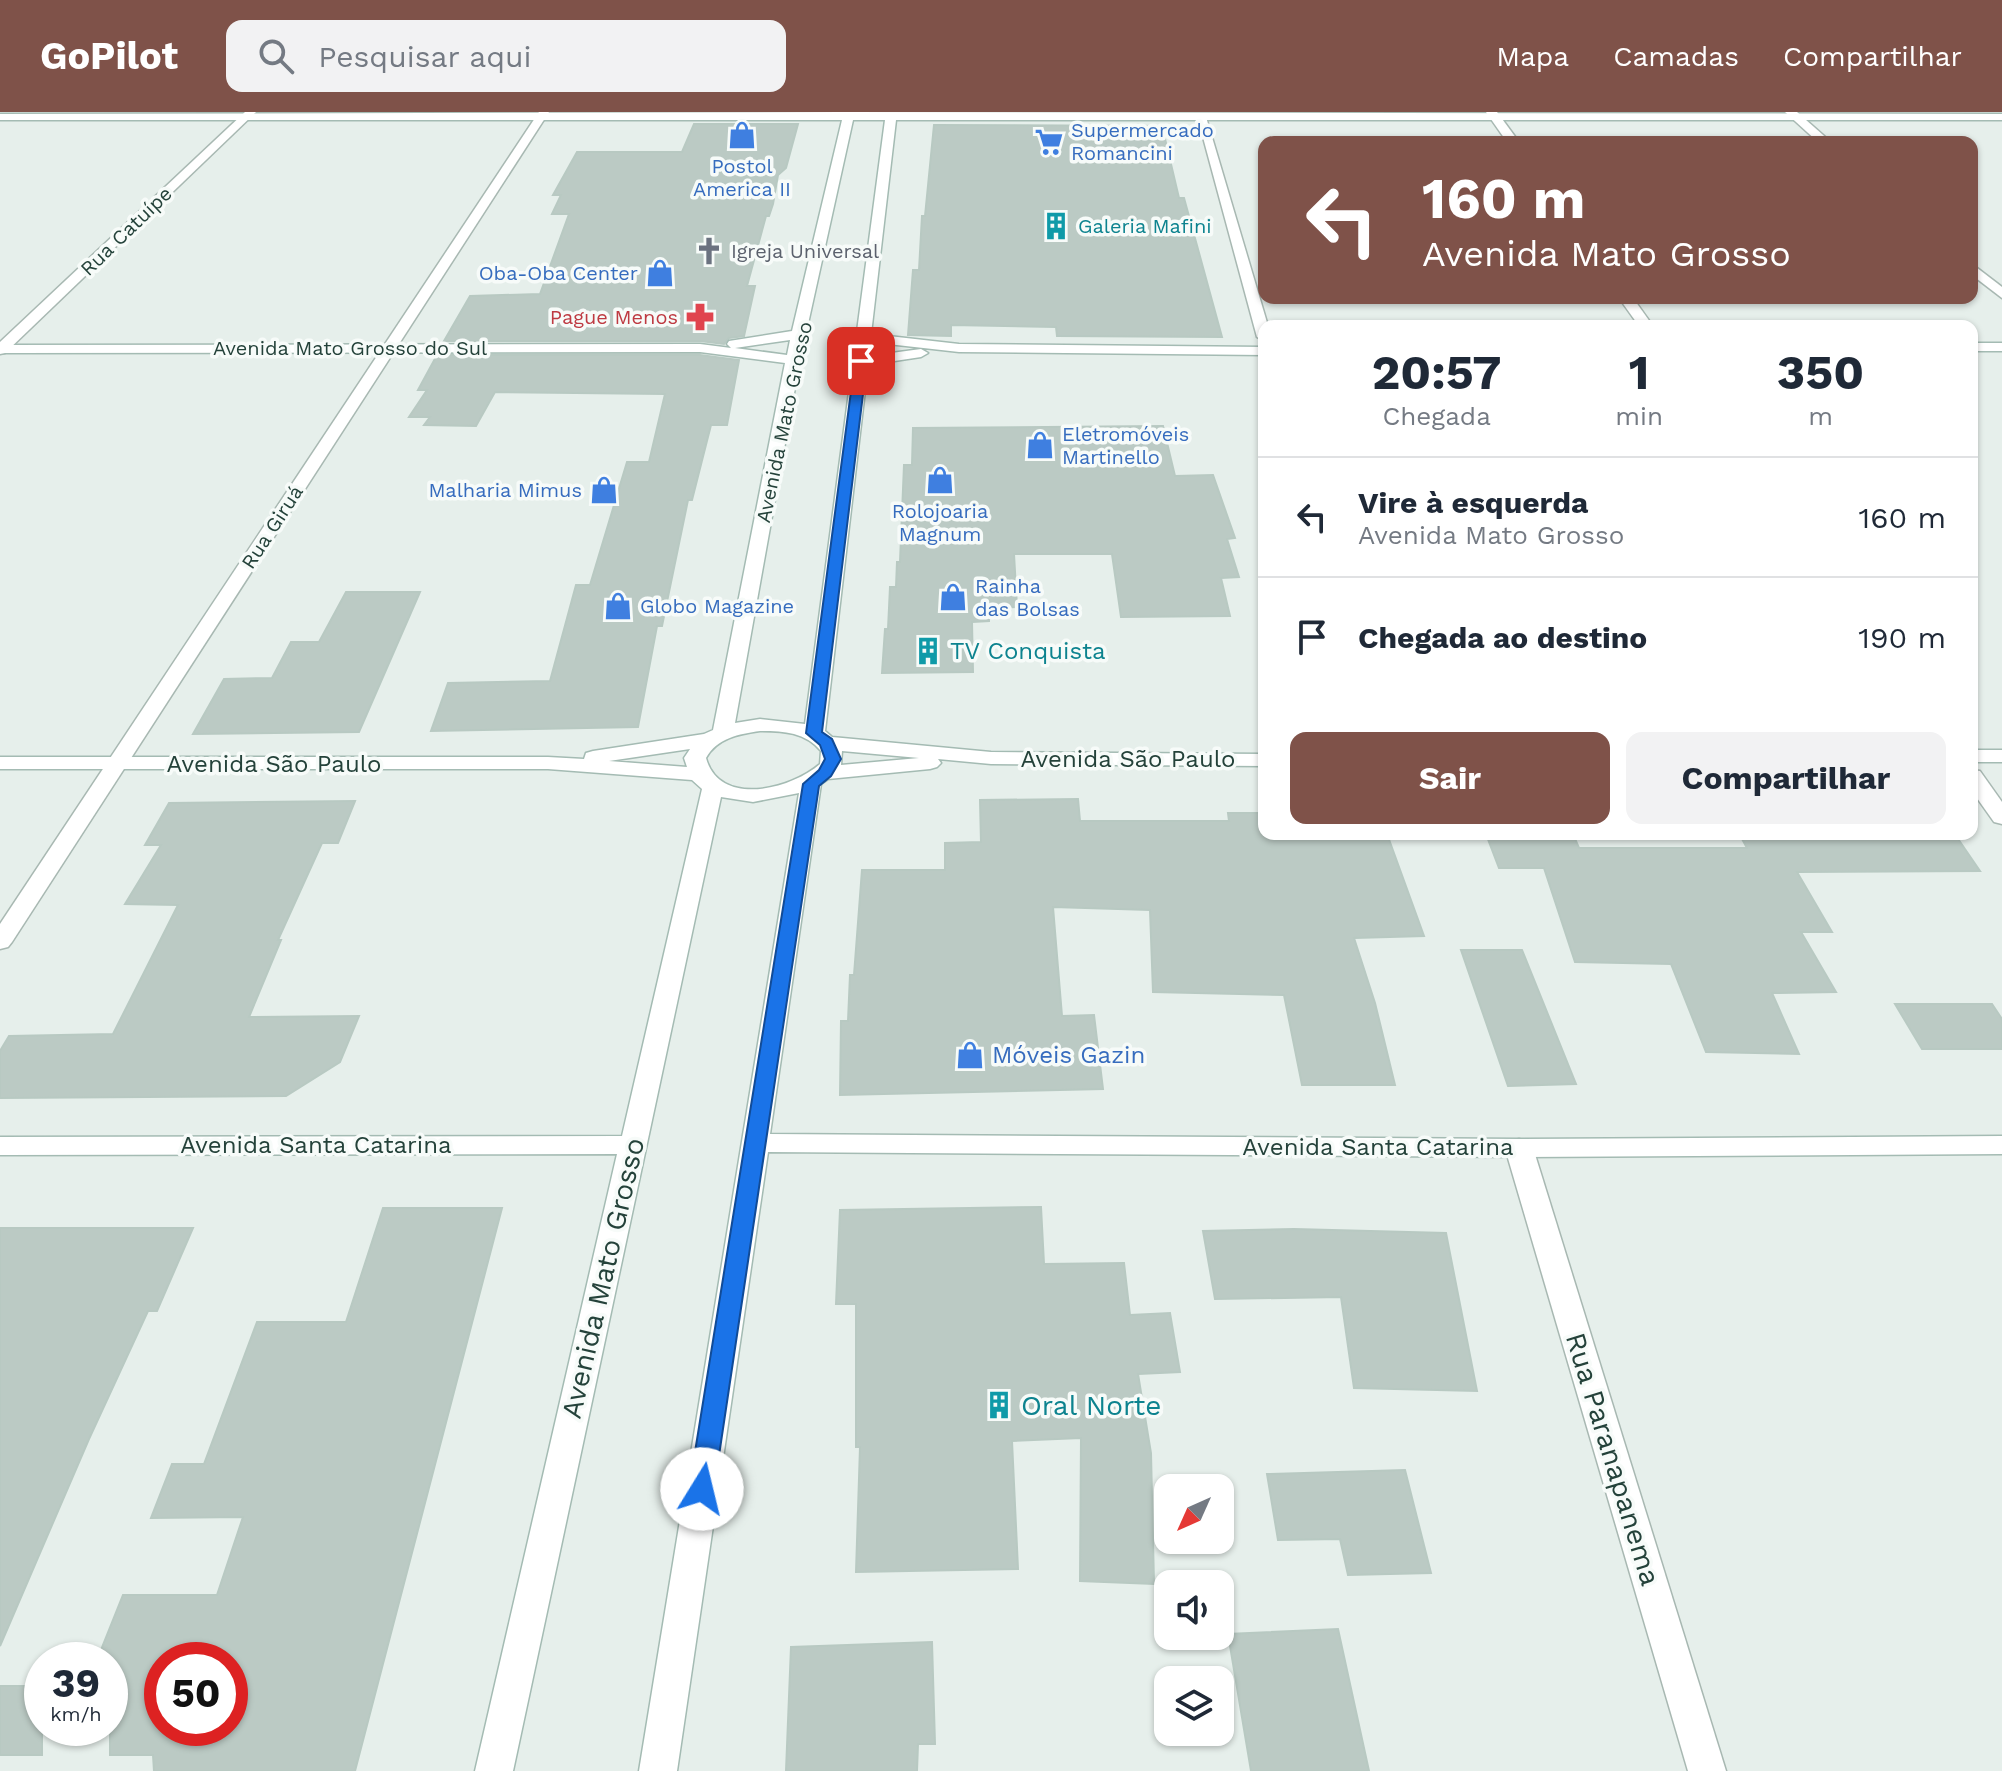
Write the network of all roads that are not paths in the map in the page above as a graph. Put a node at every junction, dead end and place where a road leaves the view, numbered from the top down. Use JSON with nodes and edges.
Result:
{"nodes":[{"id":1,"x":542,"y":114,"type":"edge"},
{"id":2,"x":849,"y":114,"type":"edge"},
{"id":3,"x":892,"y":114,"type":"edge"},
{"id":4,"x":1493,"y":114,"type":"edge"},
{"id":5,"x":1793,"y":114,"type":"edge"},
{"id":6,"x":248,"y":115,"type":"edge"},
{"id":7,"x":0,"y":117,"type":"edge"},
{"id":8,"x":1201,"y":117,"type":"junction"},
{"id":9,"x":2002,"y":117,"type":"edge"},
{"id":10,"x":1509,"y":136,"type":"edge"},
{"id":11,"x":1818,"y":136,"type":"edge"},
{"id":12,"x":1978,"y":273,"type":"edge"},
{"id":13,"x":2002,"y":294,"type":"edge"},
{"id":14,"x":1259,"y":320,"type":"edge"},
{"id":15,"x":801,"y":334,"type":"junction"},
{"id":16,"x":864,"y":337,"type":"junction"},
{"id":17,"x":390,"y":347,"type":"junction"},
{"id":18,"x":1978,"y":347,"type":"edge"},
{"id":19,"x":2002,"y":347,"type":"edge"},
{"id":20,"x":700,"y":348,"type":"junction"},
{"id":21,"x":959,"y":348,"type":"junction"},
{"id":22,"x":0,"y":349,"type":"edge"},
{"id":23,"x":1258,"y":351,"type":"edge"},
{"id":24,"x":793,"y":360,"type":"junction"},
{"id":25,"x":861,"y":361,"type":"junction"},
{"id":26,"x":716,"y":737,"type":"junction"},
{"id":27,"x":820,"y":738,"type":"junction"},
{"id":28,"x":1978,"y":756,"type":"edge"},
{"id":29,"x":2002,"y":756,"type":"edge"},
{"id":30,"x":991,"y":758,"type":"junction"},
{"id":31,"x":1258,"y":760,"type":"edge"},
{"id":32,"x":0,"y":763,"type":"edge"},
{"id":33,"x":548,"y":763,"type":"junction"},
{"id":34,"x":119,"y":764,"type":"junction"},
{"id":35,"x":818,"y":778,"type":"junction"},
{"id":36,"x":706,"y":780,"type":"junction"},
{"id":37,"x":1978,"y":784,"type":"edge"},
{"id":38,"x":2002,"y":817,"type":"edge"},
{"id":39,"x":0,"y":942,"type":"edge"},
{"id":40,"x":755,"y":1143,"type":"junction"},
{"id":41,"x":633,"y":1145,"type":"junction"},
{"id":42,"x":2002,"y":1145,"type":"edge"},
{"id":43,"x":0,"y":1146,"type":"edge"},
{"id":44,"x":1519,"y":1148,"type":"junction"},
{"id":45,"x":494,"y":1771,"type":"edge"},
{"id":46,"x":658,"y":1771,"type":"edge"},
{"id":47,"x":1707,"y":1771,"type":"edge"}],
"edges":[{"from":1,"to":2,"type":"street"},
{"from":1,"to":6,"type":"street"},
{"from":1,"to":17,"type":"street","name":"Rua Giruá"},
{"from":2,"to":3,"type":"street"},
{"from":2,"to":15,"type":"street","name":"Avenida Mato Grosso"},
{"from":3,"to":8,"type":"street"},
{"from":3,"to":16,"type":"street"},
{"from":4,"to":5,"type":"street"},
{"from":4,"to":8,"type":"street"},
{"from":4,"to":10,"type":"street"},
{"from":5,"to":9,"type":"street"},
{"from":5,"to":11,"type":"street"},
{"from":6,"to":7,"type":"street"},
{"from":6,"to":22,"type":"street","name":"Rua Catuípe"},
{"from":8,"to":14,"type":"street"},
{"from":12,"to":13,"type":"street"},
{"from":15,"to":20,"type":"street"},
{"from":15,"to":24,"type":"street","name":"Avenida Mato Grosso"},
{"from":16,"to":21,"type":"street"},
{"from":16,"to":25,"type":"street"},
{"from":17,"to":20,"type":"street","name":"Avenida Mato Grosso do Sul"},
{"from":17,"to":22,"type":"street","name":"Avenida Mato Grosso do Sul"},
{"from":17,"to":34,"type":"street","name":"Rua Giruá"},
{"from":18,"to":19,"type":"street"},
{"from":20,"to":24,"type":"street"},
{"from":21,"to":23,"type":"street"},
{"from":21,"to":25,"type":"street"},
{"from":24,"to":26,"type":"street","name":"Avenida Mato Grosso"},
{"from":25,"to":27,"type":"street"},
{"from":26,"to":27,"type":"street","name":"Avenida São Paulo"},
{"from":26,"to":33,"type":"street","name":"Avenida São Paulo"},
{"from":26,"to":36,"type":"street","name":"Avenida Mato Grosso"},
{"from":27,"to":30,"type":"street","name":"Avenida São Paulo"},
{"from":27,"to":35,"type":"street"},
{"from":28,"to":29,"type":"street"},
{"from":30,"to":31,"type":"street","name":"Avenida São Paulo"},
{"from":30,"to":35,"type":"street","name":"Avenida São Paulo"},
{"from":32,"to":34,"type":"street","name":"Avenida São Paulo"},
{"from":33,"to":34,"type":"street","name":"Avenida São Paulo"},
{"from":33,"to":36,"type":"street","name":"Avenida São Paulo"},
{"from":34,"to":39,"type":"street","name":"Rua Giruá"},
{"from":35,"to":36,"type":"street","name":"Avenida São Paulo"},
{"from":35,"to":40,"type":"street"},
{"from":36,"to":41,"type":"street","name":"Avenida Mato Grosso"},
{"from":37,"to":38,"type":"street"},
{"from":40,"to":44,"type":"street","name":"Avenida Santa Catarina"},
{"from":40,"to":46,"type":"street"},
{"from":41,"to":43,"type":"street","name":"Avenida Santa Catarina"},
{"from":41,"to":45,"type":"street","name":"Avenida Mato Grosso"},
{"from":42,"to":44,"type":"street","name":"Avenida Santa Catarina"},
{"from":44,"to":47,"type":"street","name":"Rua Paranapanema"}]}
